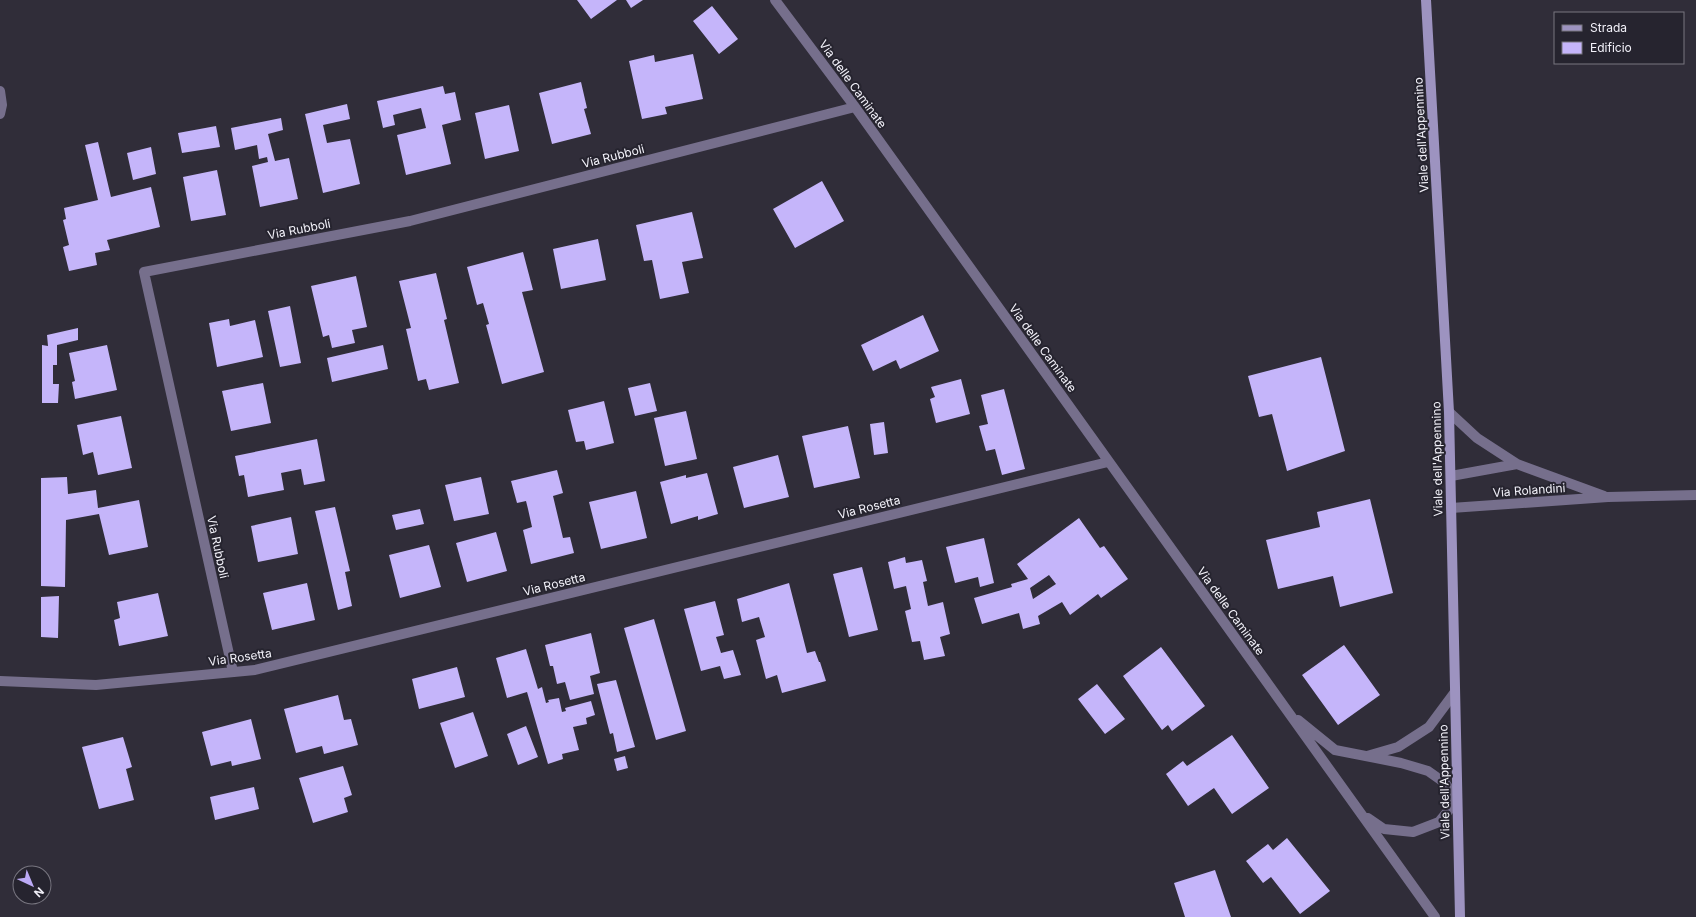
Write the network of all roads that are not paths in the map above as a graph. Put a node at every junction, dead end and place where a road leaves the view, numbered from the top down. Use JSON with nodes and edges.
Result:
{"nodes":[{"id":1,"x":775,"y":0,"type":"edge"},
{"id":2,"x":1426,"y":0,"type":"edge"},
{"id":3,"x":0,"y":91,"type":"edge"},
{"id":4,"x":855,"y":107,"type":"junction"},
{"id":5,"x":0,"y":114,"type":"edge"},
{"id":6,"x":1449,"y":412,"type":"junction"},
{"id":7,"x":1108,"y":462,"type":"junction"},
{"id":8,"x":1517,"y":464,"type":"junction"},
{"id":9,"x":1450,"y":476,"type":"junction"},
{"id":10,"x":1696,"y":495,"type":"edge"},
{"id":11,"x":1608,"y":497,"type":"junction"},
{"id":12,"x":1451,"y":508,"type":"junction"},
{"id":13,"x":233,"y":672,"type":"junction"},
{"id":14,"x":0,"y":681,"type":"edge"},
{"id":15,"x":1454,"y":692,"type":"junction"},
{"id":16,"x":1287,"y":712,"type":"junction"},
{"id":17,"x":1365,"y":757,"type":"junction"},
{"id":18,"x":1457,"y":800,"type":"junction"},
{"id":19,"x":1361,"y":813,"type":"junction"},
{"id":20,"x":1435,"y":917,"type":"edge"},
{"id":21,"x":1460,"y":917,"type":"edge"}],
"edges":[{"from":1,"to":4,"type":"street","name":"Via delle Caminate"},
{"from":2,"to":6,"type":"main road","name":"Viale dell'Appennino"},
{"from":3,"to":5,"type":"street"},
{"from":4,"to":7,"type":"street","name":"Via delle Caminate"},
{"from":4,"to":13,"type":"street","name":"Via Rubboli"},
{"from":6,"to":8,"type":"street","name":"Via Rolandini"},
{"from":6,"to":9,"type":"main road","name":"Viale dell'Appennino"},
{"from":7,"to":13,"type":"street","name":"Via Rosetta"},
{"from":7,"to":16,"type":"street","name":"Via delle Caminate"},
{"from":8,"to":9,"type":"street","name":"Via Rolandini"},
{"from":8,"to":11,"type":"street","name":"Via Rolandini"},
{"from":9,"to":12,"type":"main road","name":"Viale dell'Appennino"},
{"from":10,"to":11,"type":"street","name":"Via Rolandini"},
{"from":11,"to":12,"type":"street","name":"Via Rolandini"},
{"from":12,"to":15,"type":"main road","name":"Viale dell'Appennino"},
{"from":13,"to":14,"type":"street","name":"Via Rosetta"},
{"from":15,"to":17,"type":"street","name":"Via delle Caminate"},
{"from":15,"to":18,"type":"main road","name":"Viale dell'Appennino"},
{"from":16,"to":17,"type":"street","name":"Via delle Caminate"},
{"from":16,"to":19,"type":"street","name":"Via delle Caminate"},
{"from":17,"to":18,"type":"street","name":"Via delle Caminate"},
{"from":18,"to":19,"type":"street","name":"Via delle Caminate"},
{"from":18,"to":21,"type":"main road","name":"Viale dell'Appennino"},
{"from":19,"to":20,"type":"street","name":"Via delle Caminate"}]}
